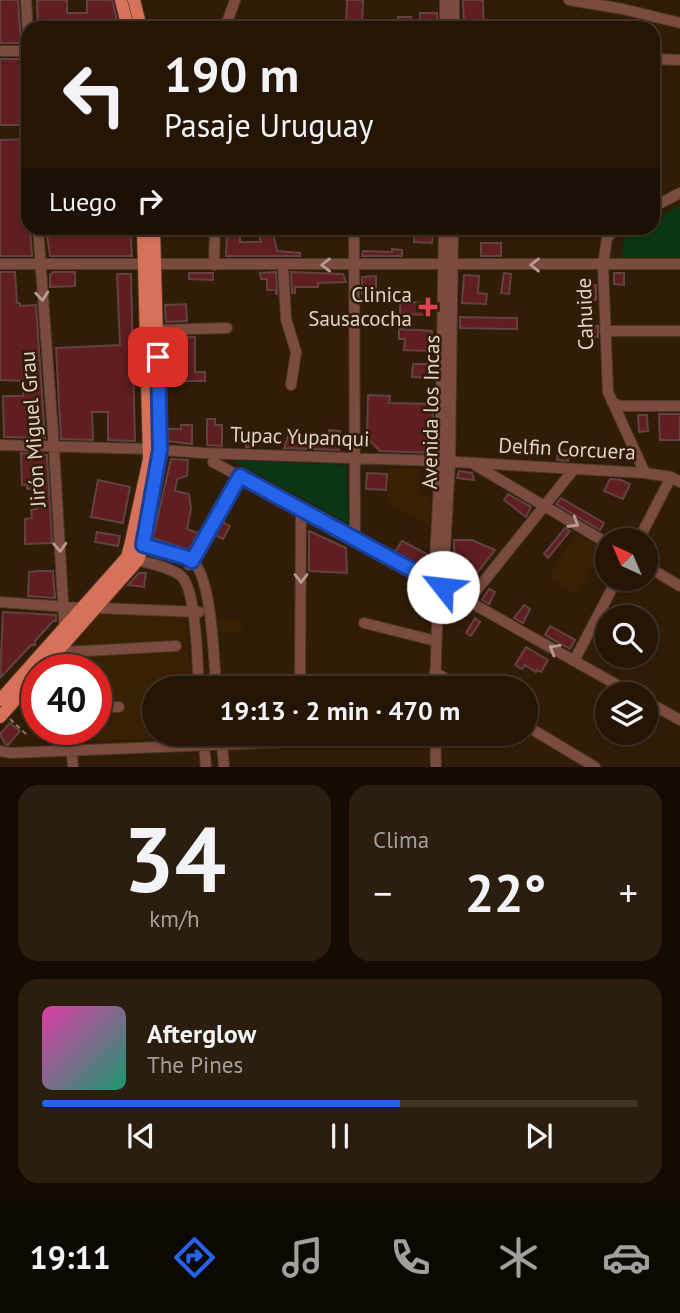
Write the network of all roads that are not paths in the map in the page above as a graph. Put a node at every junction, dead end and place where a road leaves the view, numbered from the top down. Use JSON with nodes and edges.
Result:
{"nodes":[{"id":1,"x":26,"y":0,"type":"edge"},
{"id":2,"x":121,"y":0,"type":"edge"},
{"id":3,"x":134,"y":0,"type":"edge"},
{"id":4,"x":235,"y":0,"type":"edge"},
{"id":5,"x":445,"y":0,"type":"edge"},
{"id":6,"x":454,"y":0,"type":"edge"},
{"id":7,"x":569,"y":0,"type":"edge"},
{"id":8,"x":27,"y":21,"type":"edge"},
{"id":9,"x":126,"y":21,"type":"edge"},
{"id":10,"x":139,"y":21,"type":"edge"},
{"id":11,"x":228,"y":21,"type":"edge"},
{"id":12,"x":445,"y":21,"type":"edge"},
{"id":13,"x":454,"y":21,"type":"edge"},
{"id":14,"x":680,"y":23,"type":"edge"},
{"id":15,"x":0,"y":51,"type":"edge"},
{"id":16,"x":21,"y":51,"type":"edge"},
{"id":17,"x":660,"y":59,"type":"edge"},
{"id":18,"x":680,"y":60,"type":"edge"},
{"id":19,"x":680,"y":193,"type":"edge"},
{"id":20,"x":660,"y":203,"type":"edge"},
{"id":21,"x":38,"y":235,"type":"edge"},
{"id":22,"x":144,"y":235,"type":"edge"},
{"id":23,"x":153,"y":235,"type":"edge"},
{"id":24,"x":215,"y":235,"type":"edge"},
{"id":25,"x":354,"y":235,"type":"edge"},
{"id":26,"x":445,"y":235,"type":"edge"},
{"id":27,"x":452,"y":235,"type":"edge"},
{"id":28,"x":610,"y":235,"type":"edge"},
{"id":29,"x":0,"y":264,"type":"edge"},
{"id":30,"x":680,"y":264,"type":"edge"},
{"id":31,"x":40,"y":265,"type":"junction"},
{"id":32,"x":150,"y":265,"type":"junction"},
{"id":33,"x":214,"y":265,"type":"junction"},
{"id":34,"x":284,"y":265,"type":"junction"},
{"id":35,"x":354,"y":265,"type":"junction"},
{"id":36,"x":448,"y":265,"type":"junction"},
{"id":37,"x":603,"y":265,"type":"junction"},
{"id":38,"x":227,"y":328,"type":"dead end"},
{"id":39,"x":158,"y":330,"type":"junction"},
{"id":40,"x":605,"y":331,"type":"junction"},
{"id":41,"x":680,"y":331,"type":"edge"},
{"id":42,"x":291,"y":385,"type":"dead end"},
{"id":43,"x":612,"y":402,"type":"junction"},
{"id":44,"x":680,"y":406,"type":"edge"},
{"id":45,"x":0,"y":446,"type":"edge"},
{"id":46,"x":54,"y":448,"type":"junction"},
{"id":47,"x":155,"y":449,"type":"junction"},
{"id":48,"x":354,"y":459,"type":"junction"},
{"id":49,"x":445,"y":461,"type":"junction"},
{"id":50,"x":213,"y":462,"type":"dead end"},
{"id":51,"x":473,"y":463,"type":"junction"},
{"id":52,"x":574,"y":469,"type":"junction"},
{"id":53,"x":645,"y":473,"type":"junction"},
{"id":54,"x":240,"y":476,"type":"junction"},
{"id":55,"x":676,"y":479,"type":"edge"},
{"id":56,"x":544,"y":506,"type":"junction"},
{"id":57,"x":301,"y":510,"type":"junction"},
{"id":58,"x":646,"y":528,"type":"edge"},
{"id":59,"x":595,"y":536,"type":"edge"},
{"id":60,"x":355,"y":539,"type":"junction"},
{"id":61,"x":137,"y":543,"type":"junction"},
{"id":62,"x":132,"y":558,"type":"junction"},
{"id":63,"x":192,"y":561,"type":"junction"},
{"id":64,"x":658,"y":573,"type":"edge"},
{"id":65,"x":182,"y":576,"type":"junction"},
{"id":66,"x":680,"y":586,"type":"edge"},
{"id":67,"x":438,"y":589,"type":"junction"},
{"id":68,"x":610,"y":592,"type":"edge"},
{"id":69,"x":468,"y":601,"type":"junction"},
{"id":70,"x":0,"y":602,"type":"edge"},
{"id":71,"x":63,"y":607,"type":"junction"},
{"id":72,"x":82,"y":608,"type":"junction"},
{"id":73,"x":97,"y":608,"type":"junction"},
{"id":74,"x":193,"y":612,"type":"junction"},
{"id":75,"x":209,"y":612,"type":"junction"},
{"id":76,"x":364,"y":623,"type":"dead end"},
{"id":77,"x":65,"y":627,"type":"junction"},
{"id":78,"x":436,"y":641,"type":"junction"},
{"id":79,"x":176,"y":646,"type":"dead end"},
{"id":80,"x":66,"y":647,"type":"junction"},
{"id":81,"x":58,"y":654,"type":"edge"},
{"id":82,"x":66,"y":654,"type":"edge"},
{"id":83,"x":574,"y":661,"type":"junction"},
{"id":84,"x":435,"y":672,"type":"junction"},
{"id":85,"x":198,"y":676,"type":"edge"},
{"id":86,"x":215,"y":676,"type":"edge"},
{"id":87,"x":300,"y":676,"type":"edge"},
{"id":88,"x":435,"y":676,"type":"edge"},
{"id":89,"x":442,"y":676,"type":"edge"},
{"id":90,"x":612,"y":682,"type":"edge"},
{"id":91,"x":21,"y":691,"type":"edge"},
{"id":92,"x":112,"y":707,"type":"edge"},
{"id":93,"x":120,"y":707,"type":"dead end"},
{"id":94,"x":658,"y":708,"type":"edge"},
{"id":95,"x":1,"y":710,"type":"edge"},
{"id":96,"x":680,"y":720,"type":"edge"},
{"id":97,"x":538,"y":734,"type":"edge"},
{"id":98,"x":142,"y":744,"type":"edge"},
{"id":99,"x":72,"y":745,"type":"edge"},
{"id":100,"x":204,"y":746,"type":"edge"},
{"id":101,"x":222,"y":746,"type":"edge"},
{"id":102,"x":435,"y":746,"type":"edge"},
{"id":103,"x":72,"y":750,"type":"junction"},
{"id":104,"x":0,"y":751,"type":"edge"},
{"id":105,"x":436,"y":765,"type":"edge"},
{"id":106,"x":73,"y":767,"type":"edge"},
{"id":107,"x":206,"y":767,"type":"edge"},
{"id":108,"x":224,"y":767,"type":"edge"},
{"id":109,"x":449,"y":767,"type":"edge"},
{"id":110,"x":595,"y":767,"type":"edge"}],
"edges":[{"from":1,"to":8,"type":"street"},
{"from":2,"to":9,"type":"main road"},
{"from":3,"to":10,"type":"main road"},
{"from":4,"to":11,"type":"street"},
{"from":5,"to":12,"type":"street"},
{"from":6,"to":13,"type":"street"},
{"from":7,"to":14,"type":"street"},
{"from":15,"to":16,"type":"street"},
{"from":17,"to":18,"type":"street"},
{"from":19,"to":20,"type":"street"},
{"from":21,"to":31,"type":"street","name":"Jirón Miguel Grau"},
{"from":22,"to":32,"type":"main road"},
{"from":23,"to":32,"type":"main road"},
{"from":24,"to":33,"type":"street"},
{"from":25,"to":35,"type":"street"},
{"from":26,"to":36,"type":"street","name":"Avenida los Incas"},
{"from":27,"to":36,"type":"street","name":"Avenida los Incas"},
{"from":28,"to":37,"type":"street","name":"Cahuide"},
{"from":29,"to":31,"type":"street"},
{"from":30,"to":37,"type":"street"},
{"from":31,"to":32,"type":"street"},
{"from":31,"to":46,"type":"street","name":"Jirón Miguel Grau","one_way":true},
{"from":32,"to":33,"type":"street"},
{"from":32,"to":39,"type":"main road"},
{"from":32,"to":47,"type":"main road"},
{"from":33,"to":34,"type":"street"},
{"from":35,"to":34,"type":"street","one_way":true},
{"from":34,"to":42,"type":"street"},
{"from":35,"to":36,"type":"street"},
{"from":35,"to":48,"type":"street"},
{"from":37,"to":36,"type":"street","one_way":true},
{"from":36,"to":49,"type":"street","name":"Avenida los Incas"},
{"from":37,"to":40,"type":"street","name":"Cahuide"},
{"from":38,"to":39,"type":"street"},
{"from":39,"to":47,"type":"main road"},
{"from":40,"to":41,"type":"street"},
{"from":40,"to":43,"type":"street","name":"Cahuide"},
{"from":43,"to":44,"type":"street"},
{"from":43,"to":53,"type":"street","name":"Cahuide"},
{"from":45,"to":46,"type":"street","name":"Tupac Yupanqui"},
{"from":46,"to":47,"type":"street","name":"Tupac Yupanqui"},
{"from":46,"to":71,"type":"street","name":"Jirón Miguel Grau","one_way":true},
{"from":47,"to":48,"type":"street","name":"Tupac Yupanqui"},
{"from":47,"to":61,"type":"main road"},
{"from":48,"to":49,"type":"street","name":"Tupac Yupanqui"},
{"from":48,"to":60,"type":"street"},
{"from":49,"to":51,"type":"street","name":"Delfin Corcuera"},
{"from":49,"to":67,"type":"street","name":"Avenida los Incas"},
{"from":50,"to":54,"type":"street"},
{"from":51,"to":52,"type":"street","name":"Delfin Corcuera"},
{"from":51,"to":56,"type":"street"},
{"from":52,"to":53,"type":"street","name":"Delfin Corcuera"},
{"from":52,"to":56,"type":"street"},
{"from":53,"to":55,"type":"street","name":"Delfin Corcuera"},
{"from":54,"to":57,"type":"street"},
{"from":54,"to":63,"type":"street"},
{"from":55,"to":58,"type":"street"},
{"from":56,"to":59,"type":"street","one_way":true},
{"from":56,"to":69,"type":"street"},
{"from":57,"to":60,"type":"street"},
{"from":57,"to":87,"type":"street","one_way":true},
{"from":60,"to":67,"type":"street"},
{"from":61,"to":62,"type":"main road"},
{"from":61,"to":63,"type":"street"},
{"from":62,"to":65,"type":"street"},
{"from":62,"to":72,"type":"main road"},
{"from":62,"to":73,"type":"main road"},
{"from":63,"to":65,"type":"street"},
{"from":63,"to":75,"type":"street"},
{"from":64,"to":66,"type":"street"},
{"from":65,"to":74,"type":"street"},
{"from":67,"to":69,"type":"street"},
{"from":67,"to":78,"type":"street","name":"Avenida los Incas"},
{"from":68,"to":83,"type":"street"},
{"from":83,"to":69,"type":"street","one_way":true},
{"from":70,"to":71,"type":"street"},
{"from":71,"to":72,"type":"street"},
{"from":71,"to":77,"type":"street","name":"Jirón Miguel Grau"},
{"from":72,"to":77,"type":"main road"},
{"from":73,"to":74,"type":"street"},
{"from":73,"to":80,"type":"main road"},
{"from":74,"to":75,"type":"street"},
{"from":74,"to":85,"type":"street"},
{"from":75,"to":86,"type":"street"},
{"from":76,"to":78,"type":"street"},
{"from":77,"to":80,"type":"street","name":"Jirón Miguel Grau"},
{"from":77,"to":95,"type":"main road"},
{"from":78,"to":84,"type":"street","name":"Avenida los Incas"},
{"from":79,"to":80,"type":"street"},
{"from":80,"to":81,"type":"main road"},
{"from":80,"to":82,"type":"street","name":"Jirón Miguel Grau"},
{"from":83,"to":90,"type":"street"},
{"from":84,"to":88,"type":"street","name":"Avenida los Incas"},
{"from":84,"to":89,"type":"street"},
{"from":91,"to":95,"type":"main road"},
{"from":92,"to":93,"type":"street"},
{"from":94,"to":96,"type":"street"},
{"from":97,"to":110,"type":"street"},
{"from":98,"to":103,"type":"street"},
{"from":99,"to":103,"type":"street"},
{"from":100,"to":107,"type":"street"},
{"from":101,"to":108,"type":"street"},
{"from":102,"to":105,"type":"street"},
{"from":103,"to":104,"type":"street"},
{"from":103,"to":106,"type":"street"},
{"from":105,"to":109,"type":"street"}]}
